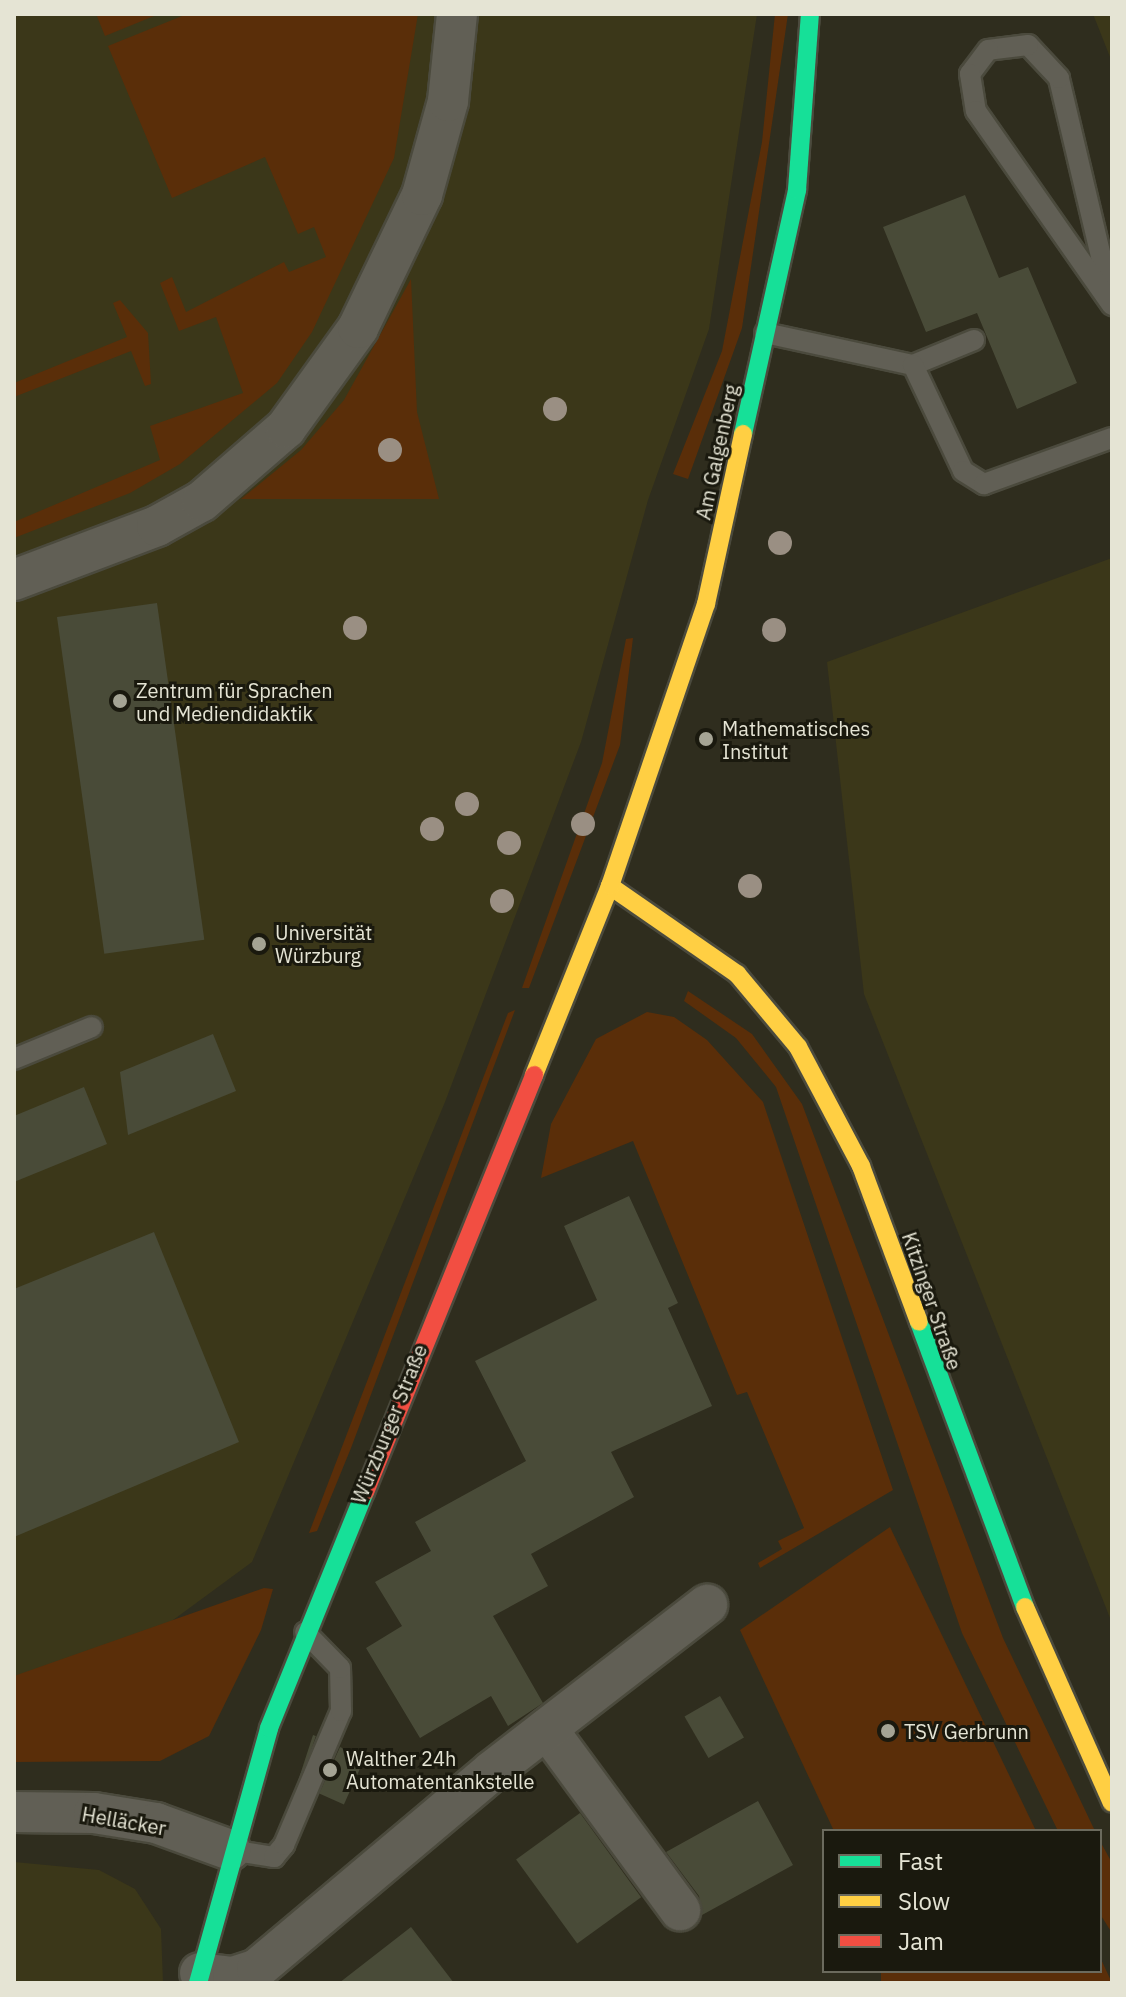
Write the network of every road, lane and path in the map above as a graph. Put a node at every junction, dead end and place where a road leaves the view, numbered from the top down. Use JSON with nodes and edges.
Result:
{"nodes":[{"id":1,"x":457,"y":14,"type":"edge"},
{"id":2,"x":810,"y":14,"type":"edge"},
{"id":3,"x":1112,"y":304,"type":"edge"},
{"id":4,"x":765,"y":333,"type":"junction"},
{"id":5,"x":974,"y":340,"type":"dead end"},
{"id":6,"x":913,"y":365,"type":"junction"},
{"id":7,"x":1112,"y":438,"type":"edge"},
{"id":8,"x":14,"y":580,"type":"edge"},
{"id":9,"x":610,"y":886,"type":"junction"},
{"id":10,"x":92,"y":1027,"type":"dead end"},
{"id":11,"x":14,"y":1059,"type":"edge"},
{"id":12,"x":707,"y":1605,"type":"dead end"},
{"id":13,"x":305,"y":1632,"type":"junction"},
{"id":14,"x":547,"y":1729,"type":"junction"},
{"id":15,"x":1112,"y":1803,"type":"edge"},
{"id":16,"x":14,"y":1812,"type":"edge"},
{"id":17,"x":230,"y":1850,"type":"junction"},
{"id":18,"x":680,"y":1910,"type":"dead end"},
{"id":19,"x":199,"y":1978,"type":"edge"}],
"edges":[{"from":1,"to":8,"type":"street"},
{"from":2,"to":4,"type":"street","name":"Am Galgenberg"},
{"from":3,"to":3,"type":"lane"},
{"from":4,"to":6,"type":"lane"},
{"from":4,"to":9,"type":"street","name":"Am Galgenberg"},
{"from":5,"to":6,"type":"lane"},
{"from":6,"to":7,"type":"lane"},
{"from":9,"to":13,"type":"street","name":"Würzburger Straße"},
{"from":9,"to":15,"type":"street","name":"Kitzinger Straße"},
{"from":10,"to":11,"type":"lane"},
{"from":12,"to":14,"type":"street","name":"Würzburger Straße"},
{"from":13,"to":17,"type":"street","name":"Würzburger Straße"},
{"from":13,"to":17,"type":"lane"},
{"from":14,"to":18,"type":"street"},
{"from":14,"to":19,"type":"street","name":"Würzburger Straße"},
{"from":16,"to":17,"type":"street","name":"Helläcker"},
{"from":17,"to":19,"type":"street","name":"Würzburger Straße"}]}
